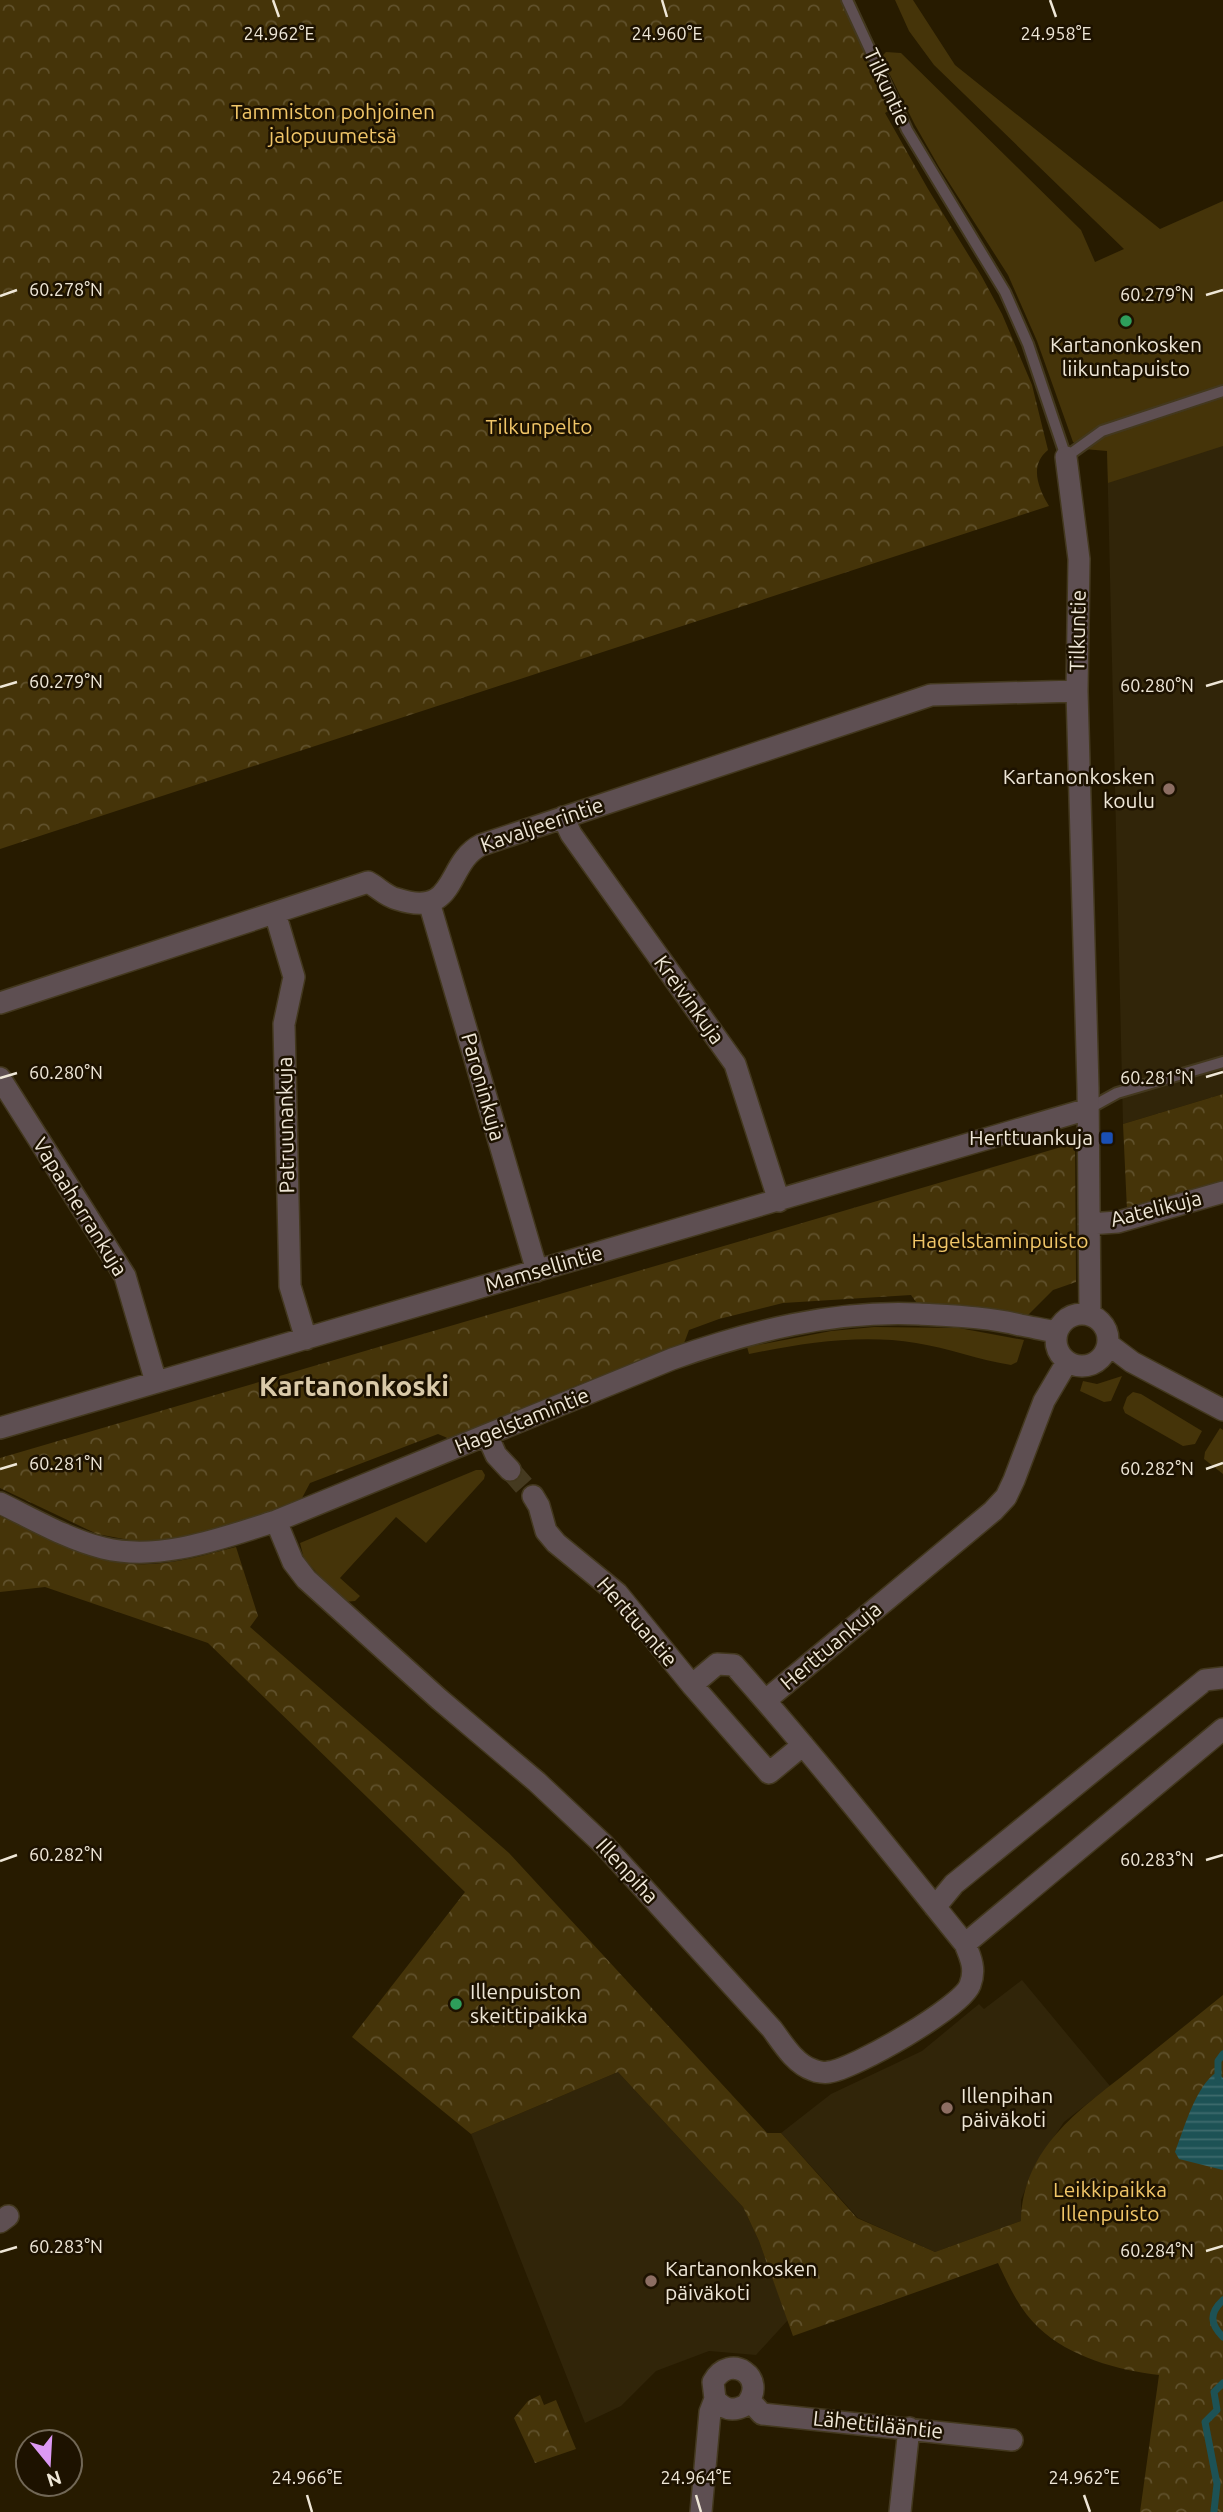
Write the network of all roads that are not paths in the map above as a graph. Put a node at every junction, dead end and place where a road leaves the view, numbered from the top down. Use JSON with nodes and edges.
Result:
{"nodes":[{"id":1,"x":847,"y":0,"type":"edge"},
{"id":2,"x":1223,"y":391,"type":"edge"},
{"id":3,"x":1066,"y":457,"type":"junction"},
{"id":4,"x":1077,"y":691,"type":"junction"},
{"id":5,"x":563,"y":817,"type":"junction"},
{"id":6,"x":429,"y":902,"type":"junction"},
{"id":7,"x":275,"y":913,"type":"junction"},
{"id":8,"x":0,"y":1003,"type":"edge"},
{"id":9,"x":1223,"y":1062,"type":"edge"},
{"id":10,"x":0,"y":1079,"type":"edge"},
{"id":11,"x":1088,"y":1109,"type":"junction"},
{"id":12,"x":1223,"y":1192,"type":"edge"},
{"id":13,"x":779,"y":1201,"type":"junction"},
{"id":14,"x":1089,"y":1224,"type":"junction"},
{"id":15,"x":537,"y":1271,"type":"junction"},
{"id":16,"x":1090,"y":1315,"type":"junction"},
{"id":17,"x":1057,"y":1332,"type":"junction"},
{"id":18,"x":306,"y":1339,"type":"junction"},
{"id":19,"x":1108,"y":1344,"type":"junction"},
{"id":20,"x":1067,"y":1362,"type":"junction"},
{"id":21,"x":156,"y":1382,"type":"junction"},
{"id":22,"x":1223,"y":1410,"type":"edge"},
{"id":23,"x":0,"y":1428,"type":"edge"},
{"id":24,"x":487,"y":1435,"type":"junction"},
{"id":25,"x":510,"y":1470,"type":"tunnel mouth"},
{"id":26,"x":533,"y":1496,"type":"tunnel mouth"},
{"id":27,"x":0,"y":1503,"type":"edge"},
{"id":28,"x":276,"y":1521,"type":"junction"},
{"id":29,"x":1223,"y":1678,"type":"edge"},
{"id":30,"x":692,"y":1685,"type":"junction"},
{"id":31,"x":766,"y":1700,"type":"junction"},
{"id":32,"x":1223,"y":1729,"type":"edge"},
{"id":33,"x":803,"y":1745,"type":"junction"},
{"id":34,"x":935,"y":1907,"type":"junction"},
{"id":35,"x":965,"y":1944,"type":"junction"},
{"id":36,"x":715,"y":2399,"type":"junction"},
{"id":37,"x":750,"y":2401,"type":"junction"},
{"id":38,"x":908,"y":2428,"type":"junction"},
{"id":39,"x":1012,"y":2440,"type":"dead end"},
{"id":40,"x":701,"y":2512,"type":"edge"},
{"id":41,"x":900,"y":2512,"type":"edge"}],
"edges":[{"from":1,"to":3,"type":"lane","name":"Tilkuntie"},
{"from":2,"to":3,"type":"lane"},
{"from":3,"to":4,"type":"street","name":"Tilkuntie"},
{"from":4,"to":5,"type":"street","name":"Kavaljeerintie"},
{"from":4,"to":11,"type":"street","name":"Tilkuntie"},
{"from":5,"to":6,"type":"street","name":"Kavaljeerintie"},
{"from":5,"to":13,"type":"street","name":"Kreivinkuja"},
{"from":6,"to":7,"type":"street"},
{"from":6,"to":15,"type":"street","name":"Paroninkuja"},
{"from":7,"to":8,"type":"street"},
{"from":7,"to":18,"type":"street","name":"Patruunankuja"},
{"from":9,"to":11,"type":"lane"},
{"from":10,"to":21,"type":"street","name":"Vapaaherrankuja"},
{"from":11,"to":13,"type":"street","name":"Mamsellintie"},
{"from":11,"to":14,"type":"street","name":"Tilkuntie"},
{"from":12,"to":14,"type":"street","name":"Aatelikuja"},
{"from":13,"to":15,"type":"street","name":"Mamsellintie"},
{"from":14,"to":16,"type":"street","name":"Tilkuntie"},
{"from":15,"to":18,"type":"street","name":"Mamsellintie"},
{"from":16,"to":17,"type":"street"},
{"from":16,"to":19,"type":"street"},
{"from":17,"to":20,"type":"street"},
{"from":17,"to":24,"type":"street","name":"Hagelstamintie"},
{"from":18,"to":21,"type":"street","name":"Mamsellintie"},
{"from":19,"to":20,"type":"street"},
{"from":19,"to":22,"type":"street"},
{"from":20,"to":31,"type":"street","name":"Herttuankuja"},
{"from":21,"to":23,"type":"street","name":"Mamsellintie"},
{"from":24,"to":25,"type":"street"},
{"from":24,"to":28,"type":"street","name":"Hagelstamintie"},
{"from":26,"to":30,"type":"street","name":"Herttuantie"},
{"from":27,"to":28,"type":"street","name":"Hagelstamintie"},
{"from":28,"to":35,"type":"street","name":"Illenpiha"},
{"from":29,"to":34,"type":"street"},
{"from":30,"to":31,"type":"street","name":"Herttuantie"},
{"from":30,"to":33,"type":"street","name":"Herttuantie"},
{"from":31,"to":33,"type":"street","name":"Herttuantie"},
{"from":32,"to":35,"type":"street"},
{"from":33,"to":34,"type":"street","name":"Herttuantie"},
{"from":34,"to":35,"type":"street","name":"Illenpiha"},
{"from":36,"to":37,"type":"street"},
{"from":36,"to":37,"type":"street"},
{"from":36,"to":40,"type":"street"},
{"from":37,"to":38,"type":"street","name":"Lähettilääntie"},
{"from":38,"to":39,"type":"street","name":"Lähettilääntie"},
{"from":38,"to":41,"type":"street"}]}
